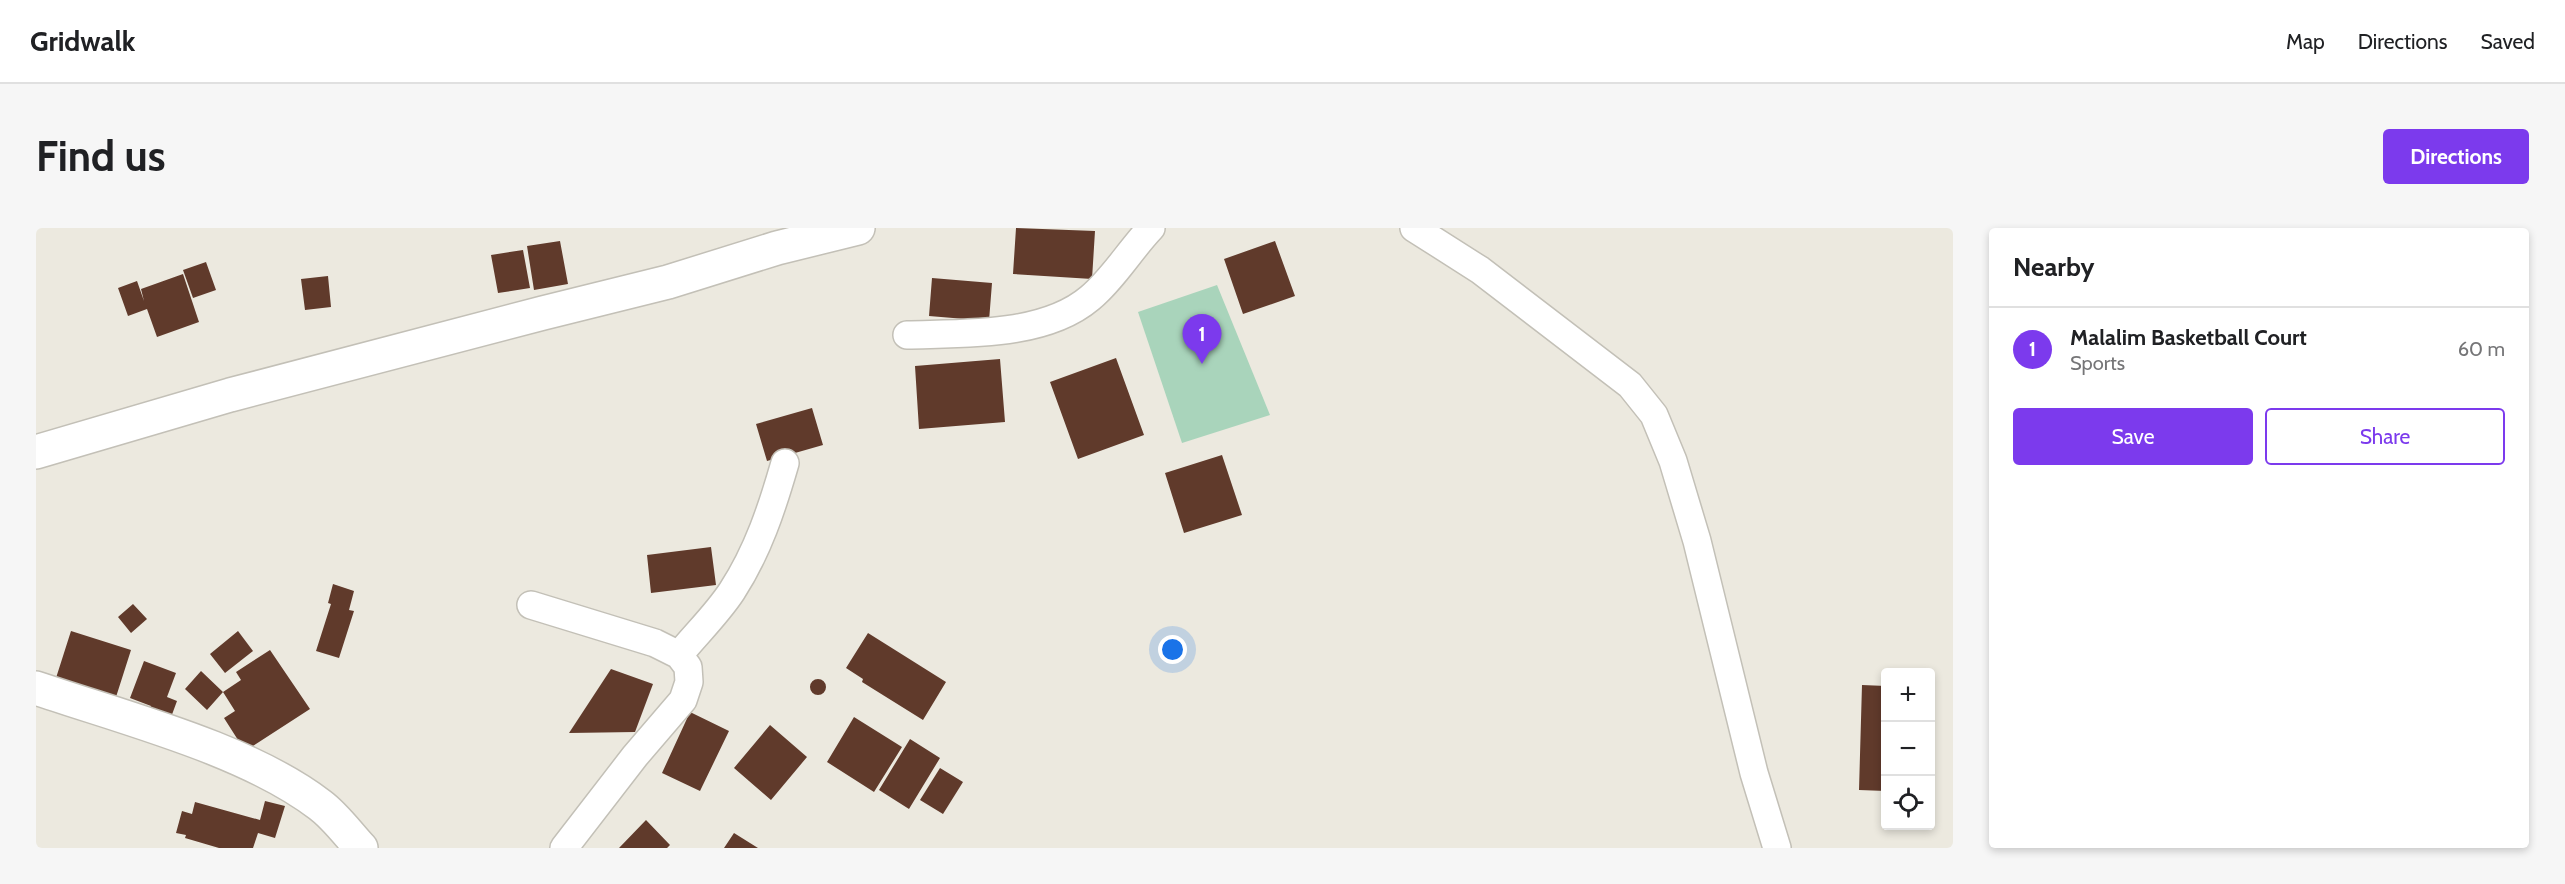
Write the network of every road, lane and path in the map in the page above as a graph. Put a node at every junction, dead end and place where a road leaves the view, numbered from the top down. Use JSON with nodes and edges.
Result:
{"nodes":[{"id":1,"x":858,"y":228,"type":"edge"},
{"id":2,"x":1151,"y":228,"type":"edge"},
{"id":3,"x":1414,"y":228,"type":"edge"},
{"id":4,"x":907,"y":335,"type":"dead end"},
{"id":5,"x":36,"y":452,"type":"edge"},
{"id":6,"x":785,"y":463,"type":"dead end"},
{"id":7,"x":531,"y":605,"type":"dead end"},
{"id":8,"x":679,"y":655,"type":"junction"},
{"id":9,"x":36,"y":688,"type":"edge"},
{"id":10,"x":361,"y":848,"type":"edge"},
{"id":11,"x":564,"y":848,"type":"edge"},
{"id":12,"x":1777,"y":848,"type":"edge"}],
"edges":[{"from":1,"to":5,"type":"street"},
{"from":2,"to":4,"type":"street"},
{"from":3,"to":12,"type":"street"},
{"from":6,"to":8,"type":"street"},
{"from":7,"to":8,"type":"street"},
{"from":8,"to":11,"type":"street"},
{"from":9,"to":10,"type":"street"}]}
